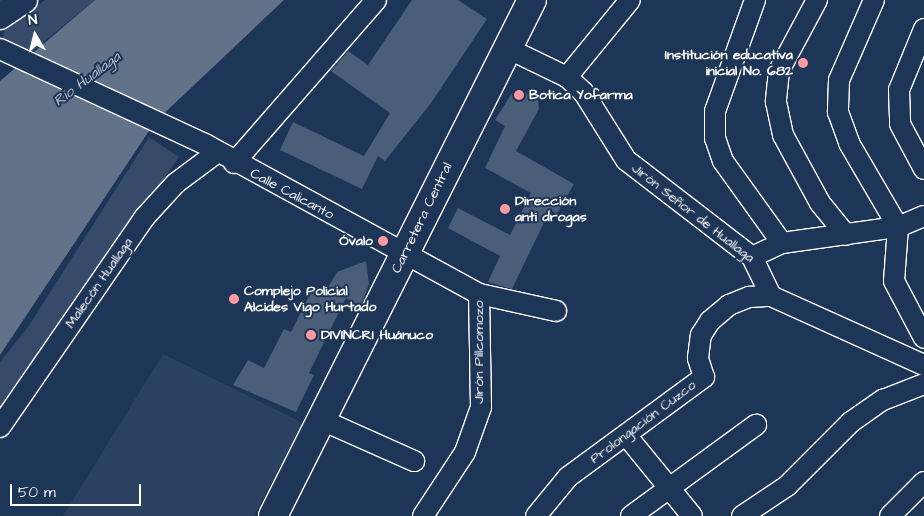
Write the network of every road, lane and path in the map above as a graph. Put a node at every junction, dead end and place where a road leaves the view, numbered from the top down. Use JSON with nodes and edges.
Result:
{"nodes":[{"id":1,"x":24,"y":0,"type":"edge"},
{"id":2,"x":376,"y":0,"type":"edge"},
{"id":3,"x":532,"y":0,"type":"edge"},
{"id":4,"x":630,"y":0,"type":"edge"},
{"id":5,"x":755,"y":0,"type":"edge"},
{"id":6,"x":816,"y":0,"type":"edge"},
{"id":7,"x":874,"y":0,"type":"edge"},
{"id":8,"x":0,"y":16,"type":"edge"},
{"id":9,"x":924,"y":29,"type":"edge"},
{"id":10,"x":508,"y":48,"type":"junction"},
{"id":11,"x":0,"y":49,"type":"edge"},
{"id":12,"x":567,"y":77,"type":"junction"},
{"id":13,"x":215,"y":154,"type":"junction"},
{"id":14,"x":234,"y":163,"type":"junction"},
{"id":15,"x":924,"y":169,"type":"edge"},
{"id":16,"x":924,"y":216,"type":"edge"},
{"id":17,"x":898,"y":227,"type":"junction"},
{"id":18,"x":846,"y":235,"type":"junction"},
{"id":19,"x":782,"y":243,"type":"junction"},
{"id":20,"x":404,"y":255,"type":"junction"},
{"id":21,"x":752,"y":257,"type":"junction"},
{"id":22,"x":479,"y":294,"type":"junction"},
{"id":23,"x":771,"y":296,"type":"junction"},
{"id":24,"x":556,"y":311,"type":"dead end"},
{"id":25,"x":924,"y":338,"type":"edge"},
{"id":26,"x":924,"y":365,"type":"edge"},
{"id":27,"x":924,"y":384,"type":"edge"},
{"id":28,"x":322,"y":420,"type":"junction"},
{"id":29,"x":756,"y":424,"type":"dead end"},
{"id":30,"x":0,"y":427,"type":"edge"},
{"id":31,"x":626,"y":435,"type":"junction"},
{"id":32,"x":414,"y":462,"type":"dead end"},
{"id":33,"x":924,"y":482,"type":"edge"},
{"id":34,"x":670,"y":488,"type":"junction"},
{"id":35,"x":690,"y":515,"type":"edge"},
{"id":36,"x":272,"y":516,"type":"edge"},
{"id":37,"x":423,"y":516,"type":"edge"},
{"id":38,"x":536,"y":516,"type":"edge"},
{"id":39,"x":631,"y":516,"type":"edge"},
{"id":40,"x":742,"y":516,"type":"edge"},
{"id":41,"x":890,"y":516,"type":"edge"}],
"edges":[{"from":1,"to":8,"type":"main road"},
{"from":2,"to":14,"type":"street"},
{"from":3,"to":10,"type":"highway","name":"Carretera Central"},
{"from":4,"to":12,"type":"street"},
{"from":5,"to":19,"type":"street"},
{"from":6,"to":18,"type":"street"},
{"from":7,"to":17,"type":"street"},
{"from":9,"to":15,"type":"street"},
{"from":10,"to":12,"type":"street","name":"Jirón Señor de Huallaga"},
{"from":10,"to":20,"type":"highway","name":"Carretera Central"},
{"from":11,"to":13,"type":"street","name":"Calle Calicanto"},
{"from":12,"to":21,"type":"street","name":"Jirón Señor de Huallaga"},
{"from":13,"to":14,"type":"street","name":"Calle Calicanto"},
{"from":13,"to":30,"type":"street","name":"Malecón Huallaga"},
{"from":14,"to":20,"type":"street","name":"Calle Calicanto"},
{"from":16,"to":17,"type":"street"},
{"from":17,"to":18,"type":"street"},
{"from":17,"to":25,"type":"street"},
{"from":18,"to":19,"type":"street"},
{"from":19,"to":21,"type":"street"},
{"from":20,"to":22,"type":"street","name":"Calle Calicanto"},
{"from":20,"to":28,"type":"highway","name":"Carretera Central"},
{"from":21,"to":23,"type":"street","name":"Jirón Señor de Huallaga"},
{"from":22,"to":24,"type":"street","name":"Calle Calicanto"},
{"from":22,"to":37,"type":"street","name":"Jirón Pillcomozo"},
{"from":23,"to":26,"type":"street"},
{"from":23,"to":31,"type":"street","name":"Prolongación Cuzco"},
{"from":27,"to":40,"type":"street"},
{"from":28,"to":32,"type":"street"},
{"from":28,"to":36,"type":"highway","name":"Carretera Central"},
{"from":29,"to":34,"type":"street"},
{"from":31,"to":34,"type":"street"},
{"from":31,"to":38,"type":"street","name":"Prolongación Cuzco"},
{"from":33,"to":41,"type":"street"},
{"from":34,"to":35,"type":"street"},
{"from":34,"to":39,"type":"street"}]}
